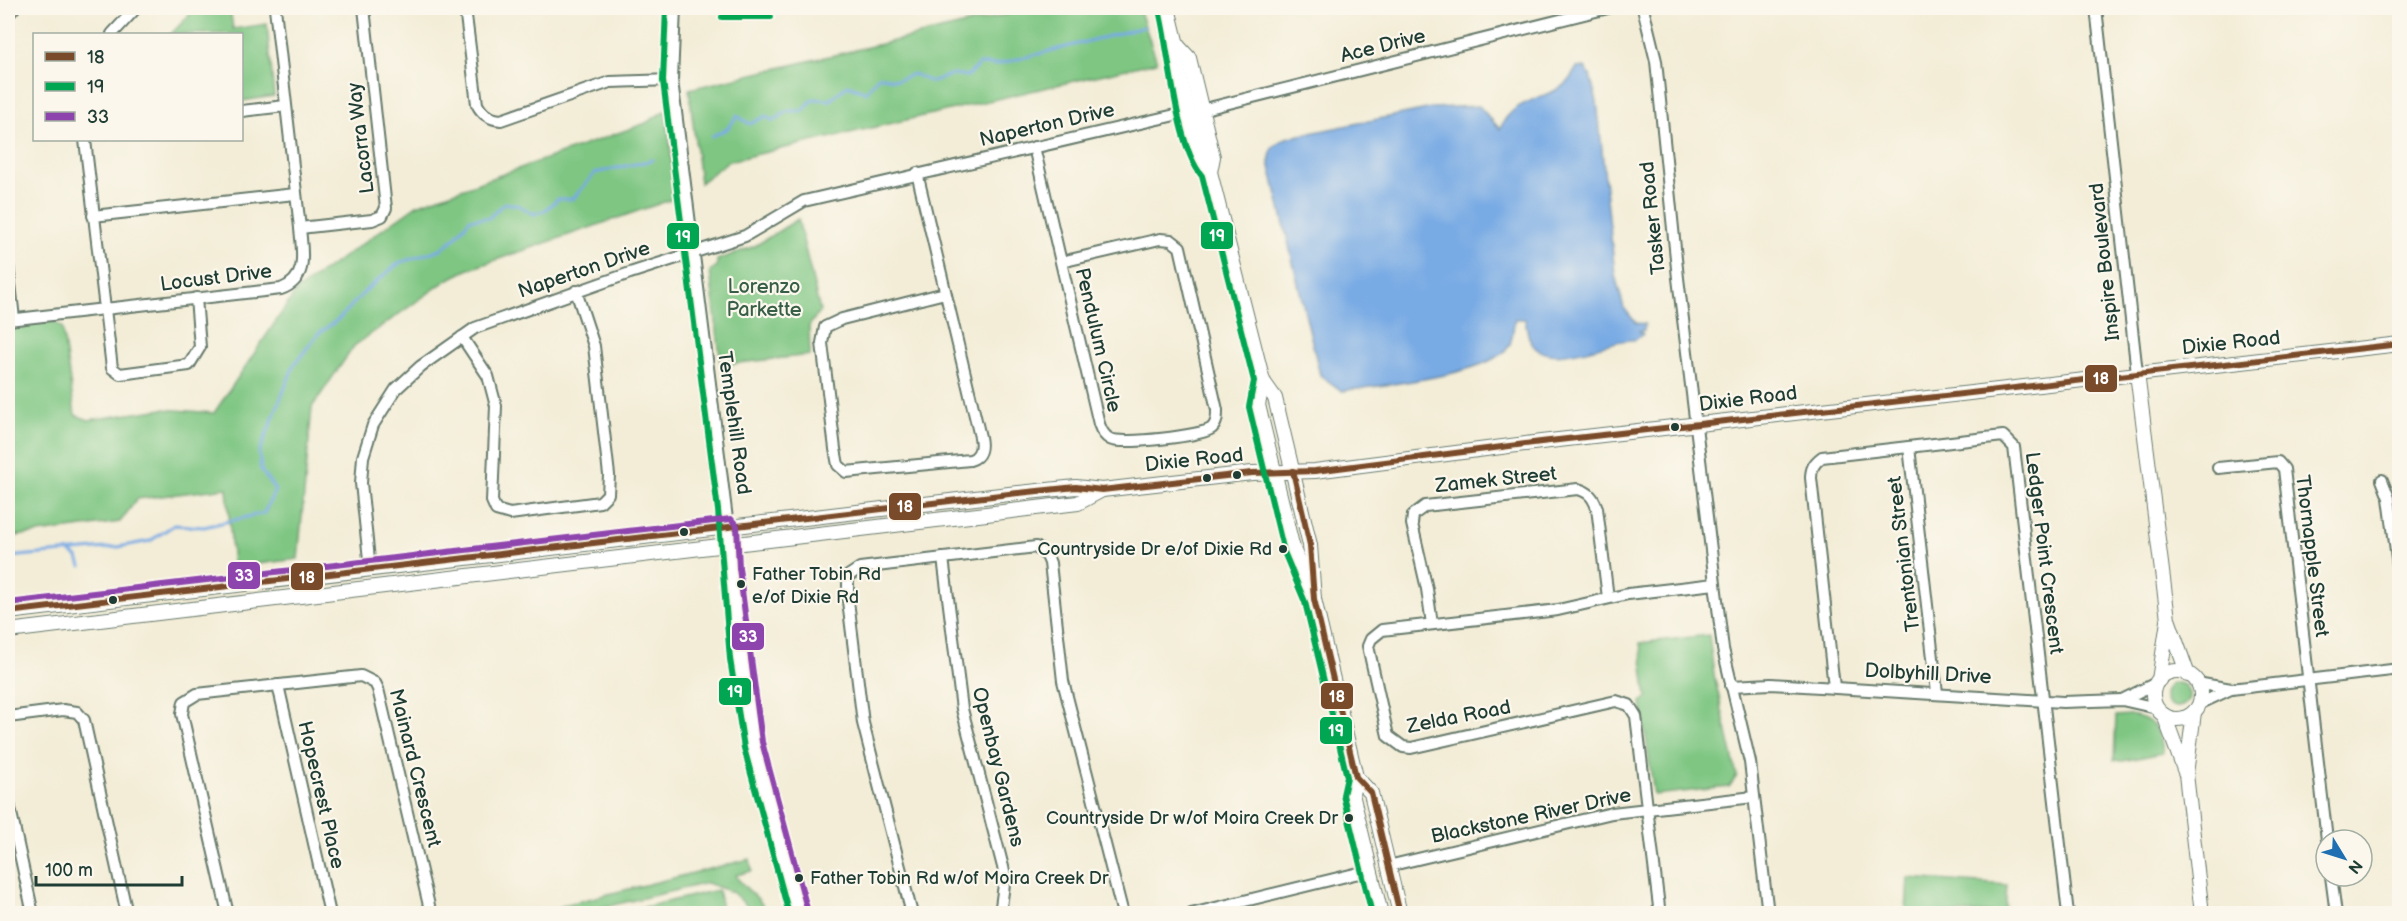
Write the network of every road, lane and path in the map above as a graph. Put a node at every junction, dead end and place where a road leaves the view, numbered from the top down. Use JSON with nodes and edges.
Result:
{"nodes":[{"id":1,"x":14,"y":8,"type":"edge"},
{"id":2,"x":136,"y":8,"type":"edge"},
{"id":3,"x":275,"y":8,"type":"edge"},
{"id":4,"x":364,"y":8,"type":"edge"},
{"id":5,"x":465,"y":8,"type":"edge"},
{"id":6,"x":675,"y":8,"type":"edge"},
{"id":7,"x":722,"y":8,"type":"edge"},
{"id":8,"x":771,"y":8,"type":"edge"},
{"id":9,"x":1168,"y":8,"type":"edge"},
{"id":10,"x":1608,"y":8,"type":"edge"},
{"id":11,"x":1643,"y":8,"type":"edge"},
{"id":12,"x":2096,"y":8,"type":"edge"},
{"id":13,"x":8,"y":15,"type":"edge"},
{"id":14,"x":113,"y":33,"type":"edge"},
{"id":15,"x":672,"y":80,"type":"junction"},
{"id":16,"x":285,"y":106,"type":"junction"},
{"id":17,"x":243,"y":111,"type":"edge"},
{"id":18,"x":1195,"y":111,"type":"junction"},
{"id":19,"x":85,"y":141,"type":"edge"},
{"id":20,"x":1034,"y":147,"type":"junction"},
{"id":21,"x":917,"y":173,"type":"junction"},
{"id":22,"x":295,"y":194,"type":"junction"},
{"id":23,"x":93,"y":216,"type":"junction"},
{"id":24,"x":300,"y":228,"type":"junction"},
{"id":25,"x":695,"y":252,"type":"junction"},
{"id":26,"x":1061,"y":262,"type":"junction"},
{"id":27,"x":8,"y":265,"type":"edge"},
{"id":28,"x":576,"y":291,"type":"junction"},
{"id":29,"x":945,"y":293,"type":"junction"},
{"id":30,"x":196,"y":298,"type":"junction"},
{"id":31,"x":103,"y":309,"type":"junction"},
{"id":32,"x":11,"y":319,"type":"edge"},
{"id":33,"x":462,"y":337,"type":"junction"},
{"id":34,"x":2400,"y":344,"type":"edge"},
{"id":35,"x":2137,"y":373,"type":"junction"},
{"id":36,"x":1263,"y":381,"type":"junction"},
{"id":37,"x":1697,"y":425,"type":"junction"},
{"id":38,"x":1910,"y":447,"type":"junction"},
{"id":39,"x":2218,"y":468,"type":"dead end"},
{"id":40,"x":1293,"y":471,"type":"junction"},
{"id":41,"x":1274,"y":472,"type":"junction"},
{"id":42,"x":2382,"y":480,"type":"dead end"},
{"id":43,"x":1102,"y":490,"type":"junction"},
{"id":44,"x":728,"y":527,"type":"junction"},
{"id":45,"x":729,"y":545,"type":"junction"},
{"id":46,"x":944,"y":558,"type":"junction"},
{"id":47,"x":2398,"y":562,"type":"edge"},
{"id":48,"x":370,"y":569,"type":"junction"},
{"id":49,"x":2400,"y":581,"type":"edge"},
{"id":50,"x":1715,"y":584,"type":"junction"},
{"id":51,"x":1608,"y":598,"type":"junction"},
{"id":52,"x":1314,"y":599,"type":"junction"},
{"id":53,"x":8,"y":612,"type":"edge"},
{"id":54,"x":2168,"y":619,"type":"junction"},
{"id":55,"x":1432,"y":624,"type":"junction"},
{"id":56,"x":8,"y":631,"type":"edge"},
{"id":57,"x":2400,"y":669,"type":"edge"},
{"id":58,"x":2193,"y":679,"type":"junction"},
{"id":59,"x":2309,"y":680,"type":"junction"},
{"id":60,"x":2158,"y":682,"type":"junction"},
{"id":61,"x":278,"y":685,"type":"junction"},
{"id":62,"x":1731,"y":686,"type":"junction"},
{"id":63,"x":1834,"y":687,"type":"junction"},
{"id":64,"x":2231,"y":689,"type":"junction"},
{"id":65,"x":1937,"y":693,"type":"junction"},
{"id":66,"x":2044,"y":700,"type":"junction"},
{"id":67,"x":2122,"y":700,"type":"junction"},
{"id":68,"x":2197,"y":708,"type":"junction"},
{"id":69,"x":2160,"y":712,"type":"junction"},
{"id":70,"x":8,"y":717,"type":"edge"},
{"id":71,"x":2186,"y":774,"type":"junction"},
{"id":72,"x":1356,"y":777,"type":"junction"},
{"id":73,"x":1754,"y":797,"type":"junction"},
{"id":74,"x":8,"y":799,"type":"edge"},
{"id":75,"x":1648,"y":809,"type":"junction"},
{"id":76,"x":2326,"y":828,"type":"edge"},
{"id":77,"x":1388,"y":866,"type":"junction"},
{"id":78,"x":1371,"y":870,"type":"junction"},
{"id":79,"x":2333,"y":888,"type":"edge"},
{"id":80,"x":1234,"y":908,"type":"edge"},
{"id":81,"x":33,"y":914,"type":"edge"},
{"id":82,"x":127,"y":914,"type":"edge"},
{"id":83,"x":228,"y":914,"type":"edge"},
{"id":84,"x":330,"y":914,"type":"edge"},
{"id":85,"x":431,"y":914,"type":"edge"},
{"id":86,"x":799,"y":914,"type":"edge"},
{"id":87,"x":912,"y":914,"type":"edge"},
{"id":88,"x":1000,"y":914,"type":"edge"},
{"id":89,"x":1124,"y":914,"type":"edge"},
{"id":90,"x":1191,"y":914,"type":"edge"},
{"id":91,"x":1381,"y":914,"type":"edge"},
{"id":92,"x":1400,"y":914,"type":"edge"},
{"id":93,"x":1658,"y":914,"type":"edge"},
{"id":94,"x":1768,"y":914,"type":"edge"},
{"id":95,"x":2068,"y":914,"type":"edge"},
{"id":96,"x":2202,"y":914,"type":"edge"},
{"id":97,"x":2336,"y":914,"type":"edge"}],
"edges":[{"from":1,"to":13,"type":"street"},
{"from":2,"to":14,"type":"street"},
{"from":3,"to":16,"type":"street","name":"Locust Drive"},
{"from":4,"to":24,"type":"street","name":"Lacorra Way"},
{"from":5,"to":15,"type":"street"},
{"from":6,"to":15,"type":"street"},
{"from":7,"to":8,"type":"street"},
{"from":9,"to":18,"type":"main road"},
{"from":10,"to":18,"type":"street","name":"Ace Drive"},
{"from":11,"to":37,"type":"street","name":"Tasker Road"},
{"from":12,"to":35,"type":"street","name":"Inspire Boulevard"},
{"from":15,"to":25,"type":"street","name":"Templehill Road"},
{"from":16,"to":17,"type":"street"},
{"from":16,"to":22,"type":"street","name":"Locust Drive"},
{"from":18,"to":20,"type":"street","name":"Naperton Drive"},
{"from":18,"to":36,"type":"main road"},
{"from":19,"to":23,"type":"street"},
{"from":20,"to":21,"type":"street","name":"Naperton Drive"},
{"from":20,"to":26,"type":"street","name":"Pendulum Circle"},
{"from":21,"to":25,"type":"street","name":"Naperton Drive"},
{"from":21,"to":29,"type":"street"},
{"from":22,"to":23,"type":"street"},
{"from":22,"to":24,"type":"street","name":"Locust Drive"},
{"from":23,"to":31,"type":"street"},
{"from":24,"to":30,"type":"street","name":"Locust Drive"},
{"from":25,"to":28,"type":"street","name":"Naperton Drive"},
{"from":25,"to":44,"type":"street","name":"Templehill Road"},
{"from":26,"to":26,"type":"street","name":"Pendulum Circle"},
{"from":27,"to":32,"type":"street"},
{"from":28,"to":33,"type":"street","name":"Naperton Drive"},
{"from":28,"to":33,"type":"street"},
{"from":29,"to":29,"type":"street"},
{"from":30,"to":31,"type":"street","name":"Locust Drive"},
{"from":30,"to":31,"type":"street"},
{"from":31,"to":32,"type":"street","name":"Locust Drive"},
{"from":33,"to":48,"type":"street","name":"Naperton Drive"},
{"from":34,"to":35,"type":"main road","name":"Dixie Road"},
{"from":35,"to":37,"type":"main road","name":"Dixie Road"},
{"from":35,"to":54,"type":"main road","name":"Inspire Boulevard"},
{"from":36,"to":40,"type":"main road"},
{"from":36,"to":41,"type":"main road"},
{"from":37,"to":40,"type":"main road","name":"Dixie Road"},
{"from":37,"to":50,"type":"street"},
{"from":38,"to":63,"type":"street","name":"Ledger Point Crescent"},
{"from":38,"to":65,"type":"street","name":"Trentonian Street"},
{"from":38,"to":66,"type":"street","name":"Ledger Point Crescent"},
{"from":39,"to":59,"type":"street","name":"Thornapple Street"},
{"from":40,"to":41,"type":"main road","name":"Dixie Road"},
{"from":40,"to":52,"type":"main road"},
{"from":41,"to":43,"type":"main road","name":"Dixie Road"},
{"from":41,"to":52,"type":"main road"},
{"from":42,"to":47,"type":"street"},
{"from":43,"to":44,"type":"main road","name":"Dixie Road"},
{"from":43,"to":45,"type":"main road","name":"Dixie Road"},
{"from":44,"to":45,"type":"main road"},
{"from":44,"to":48,"type":"main road","name":"Dixie Road"},
{"from":45,"to":56,"type":"main road","name":"Dixie Road"},
{"from":45,"to":86,"type":"main road"},
{"from":46,"to":87,"type":"street"},
{"from":46,"to":88,"type":"street","name":"Openbay Gardens"},
{"from":46,"to":89,"type":"street"},
{"from":47,"to":49,"type":"street"},
{"from":48,"to":53,"type":"main road","name":"Dixie Road"},
{"from":50,"to":51,"type":"street","name":"Zelda Road"},
{"from":50,"to":62,"type":"street"},
{"from":51,"to":55,"type":"street","name":"Zelda Road"},
{"from":51,"to":55,"type":"street","name":"Zamek Street"},
{"from":52,"to":72,"type":"main road"},
{"from":54,"to":58,"type":"main road","name":"Inspire Boulevard"},
{"from":54,"to":60,"type":"main road","name":"Inspire Boulevard"},
{"from":55,"to":75,"type":"street","name":"Zelda Road"},
{"from":57,"to":59,"type":"street"},
{"from":58,"to":60,"type":"main road"},
{"from":58,"to":64,"type":"street"},
{"from":58,"to":68,"type":"main road"},
{"from":59,"to":64,"type":"street"},
{"from":59,"to":76,"type":"street"},
{"from":60,"to":67,"type":"street","name":"Dolbyhill Drive"},
{"from":60,"to":69,"type":"main road"},
{"from":61,"to":83,"type":"street","name":"Mainard Crescent"},
{"from":61,"to":84,"type":"street","name":"Hopecrest Place"},
{"from":61,"to":85,"type":"street","name":"Mainard Crescent"},
{"from":62,"to":63,"type":"street","name":"Dolbyhill Drive"},
{"from":62,"to":73,"type":"street"},
{"from":63,"to":65,"type":"street","name":"Dolbyhill Drive"},
{"from":64,"to":68,"type":"street"},
{"from":65,"to":66,"type":"street","name":"Dolbyhill Drive"},
{"from":66,"to":67,"type":"street","name":"Dolbyhill Drive"},
{"from":66,"to":95,"type":"street"},
{"from":67,"to":69,"type":"street","name":"Dolbyhill Drive"},
{"from":68,"to":69,"type":"main road"},
{"from":68,"to":71,"type":"main road"},
{"from":69,"to":71,"type":"main road"},
{"from":70,"to":82,"type":"street"},
{"from":71,"to":96,"type":"main road"},
{"from":72,"to":77,"type":"main road"},
{"from":72,"to":78,"type":"main road"},
{"from":73,"to":75,"type":"street","name":"Blackstone River Drive"},
{"from":73,"to":94,"type":"street"},
{"from":74,"to":81,"type":"street"},
{"from":75,"to":77,"type":"street","name":"Blackstone River Drive"},
{"from":75,"to":93,"type":"street"},
{"from":77,"to":78,"type":"main road"},
{"from":77,"to":92,"type":"main road"},
{"from":78,"to":80,"type":"street"},
{"from":78,"to":91,"type":"main road"},
{"from":79,"to":97,"type":"street"},
{"from":80,"to":90,"type":"street"}]}
